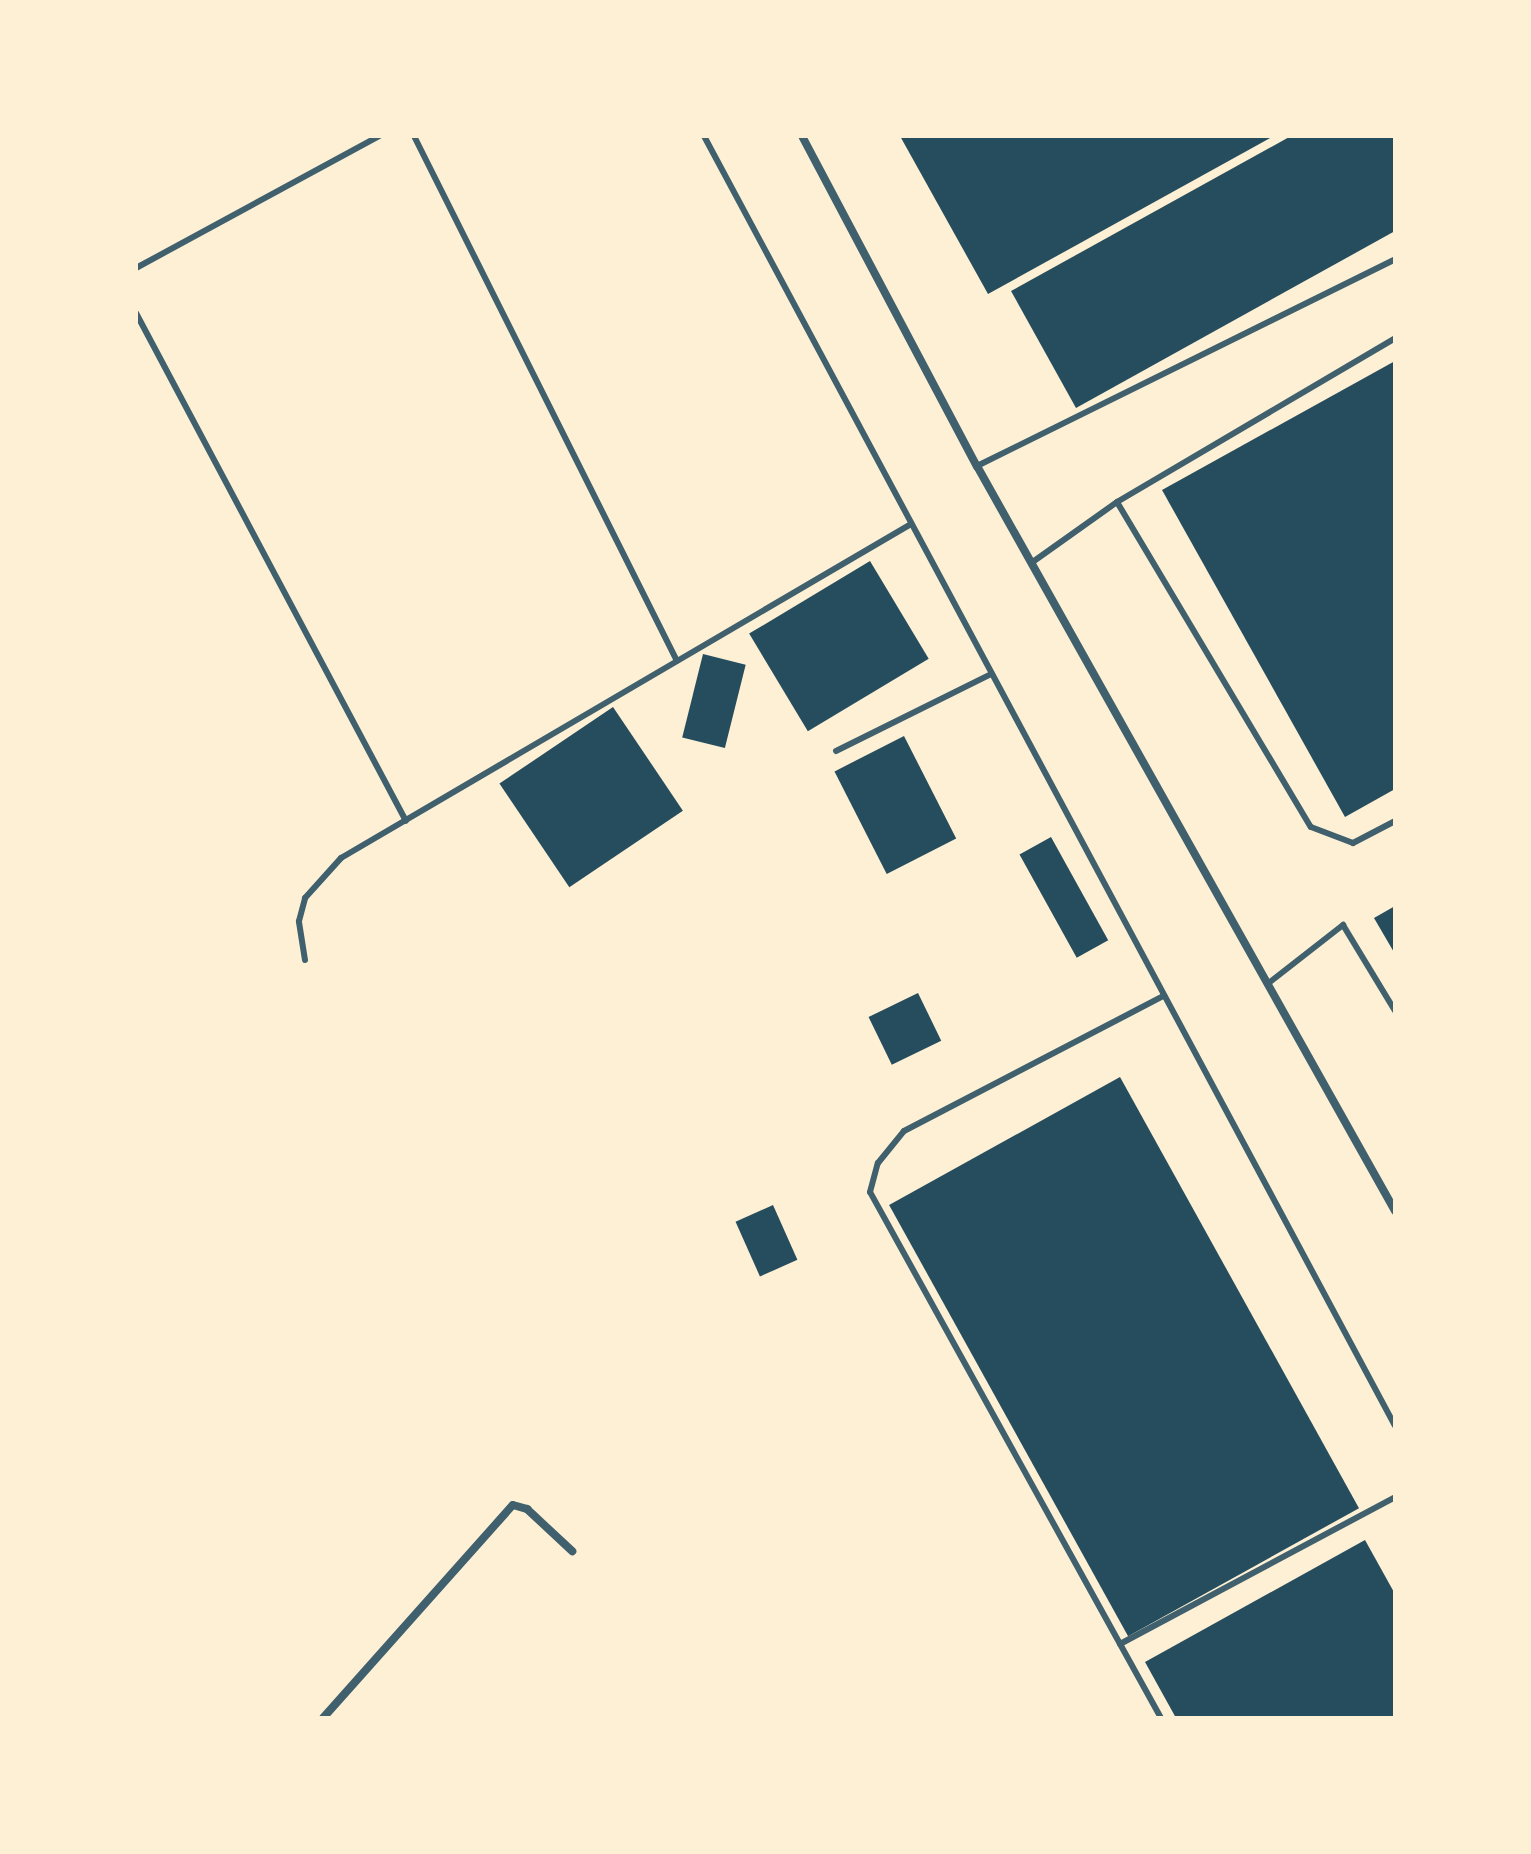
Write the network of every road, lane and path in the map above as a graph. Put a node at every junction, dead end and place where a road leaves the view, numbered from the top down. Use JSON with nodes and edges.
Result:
{"nodes":[{"id":1,"x":379,"y":136,"type":"edge"},
{"id":2,"x":414,"y":136,"type":"edge"},
{"id":3,"x":704,"y":136,"type":"edge"},
{"id":4,"x":802,"y":136,"type":"edge"},
{"id":5,"x":1395,"y":259,"type":"edge"},
{"id":6,"x":136,"y":268,"type":"edge"},
{"id":7,"x":136,"y":313,"type":"edge"},
{"id":8,"x":1395,"y":338,"type":"edge"},
{"id":9,"x":977,"y":466,"type":"junction"},
{"id":10,"x":1117,"y":502,"type":"junction"},
{"id":11,"x":911,"y":524,"type":"junction"},
{"id":12,"x":1034,"y":561,"type":"junction"},
{"id":13,"x":677,"y":661,"type":"junction"},
{"id":14,"x":991,"y":674,"type":"junction"},
{"id":15,"x":836,"y":751,"type":"dead end"},
{"id":16,"x":406,"y":821,"type":"junction"},
{"id":17,"x":1395,"y":821,"type":"edge"},
{"id":18,"x":305,"y":960,"type":"dead end"},
{"id":19,"x":1270,"y":982,"type":"junction"},
{"id":20,"x":1163,"y":996,"type":"junction"},
{"id":21,"x":1395,"y":1011,"type":"edge"},
{"id":22,"x":1395,"y":1211,"type":"edge"},
{"id":23,"x":1395,"y":1426,"type":"edge"},
{"id":24,"x":1395,"y":1497,"type":"edge"},
{"id":25,"x":572,"y":1551,"type":"dead end"},
{"id":26,"x":1120,"y":1644,"type":"junction"},
{"id":27,"x":323,"y":1718,"type":"edge"},
{"id":28,"x":1161,"y":1718,"type":"edge"}],
"edges":[{"from":1,"to":6,"type":"lane"},
{"from":2,"to":13,"type":"lane"},
{"from":3,"to":11,"type":"lane"},
{"from":4,"to":9,"type":"street"},
{"from":5,"to":9,"type":"lane"},
{"from":7,"to":16,"type":"lane"},
{"from":8,"to":10,"type":"lane"},
{"from":9,"to":12,"type":"street"},
{"from":10,"to":12,"type":"lane"},
{"from":10,"to":17,"type":"lane"},
{"from":11,"to":13,"type":"lane"},
{"from":11,"to":14,"type":"lane"},
{"from":12,"to":19,"type":"street"},
{"from":13,"to":16,"type":"lane"},
{"from":14,"to":15,"type":"lane"},
{"from":14,"to":20,"type":"lane"},
{"from":16,"to":18,"type":"lane"},
{"from":19,"to":21,"type":"lane"},
{"from":19,"to":22,"type":"street"},
{"from":20,"to":23,"type":"lane"},
{"from":20,"to":26,"type":"lane"},
{"from":24,"to":26,"type":"lane"},
{"from":25,"to":27,"type":"street"},
{"from":26,"to":28,"type":"lane"}]}
